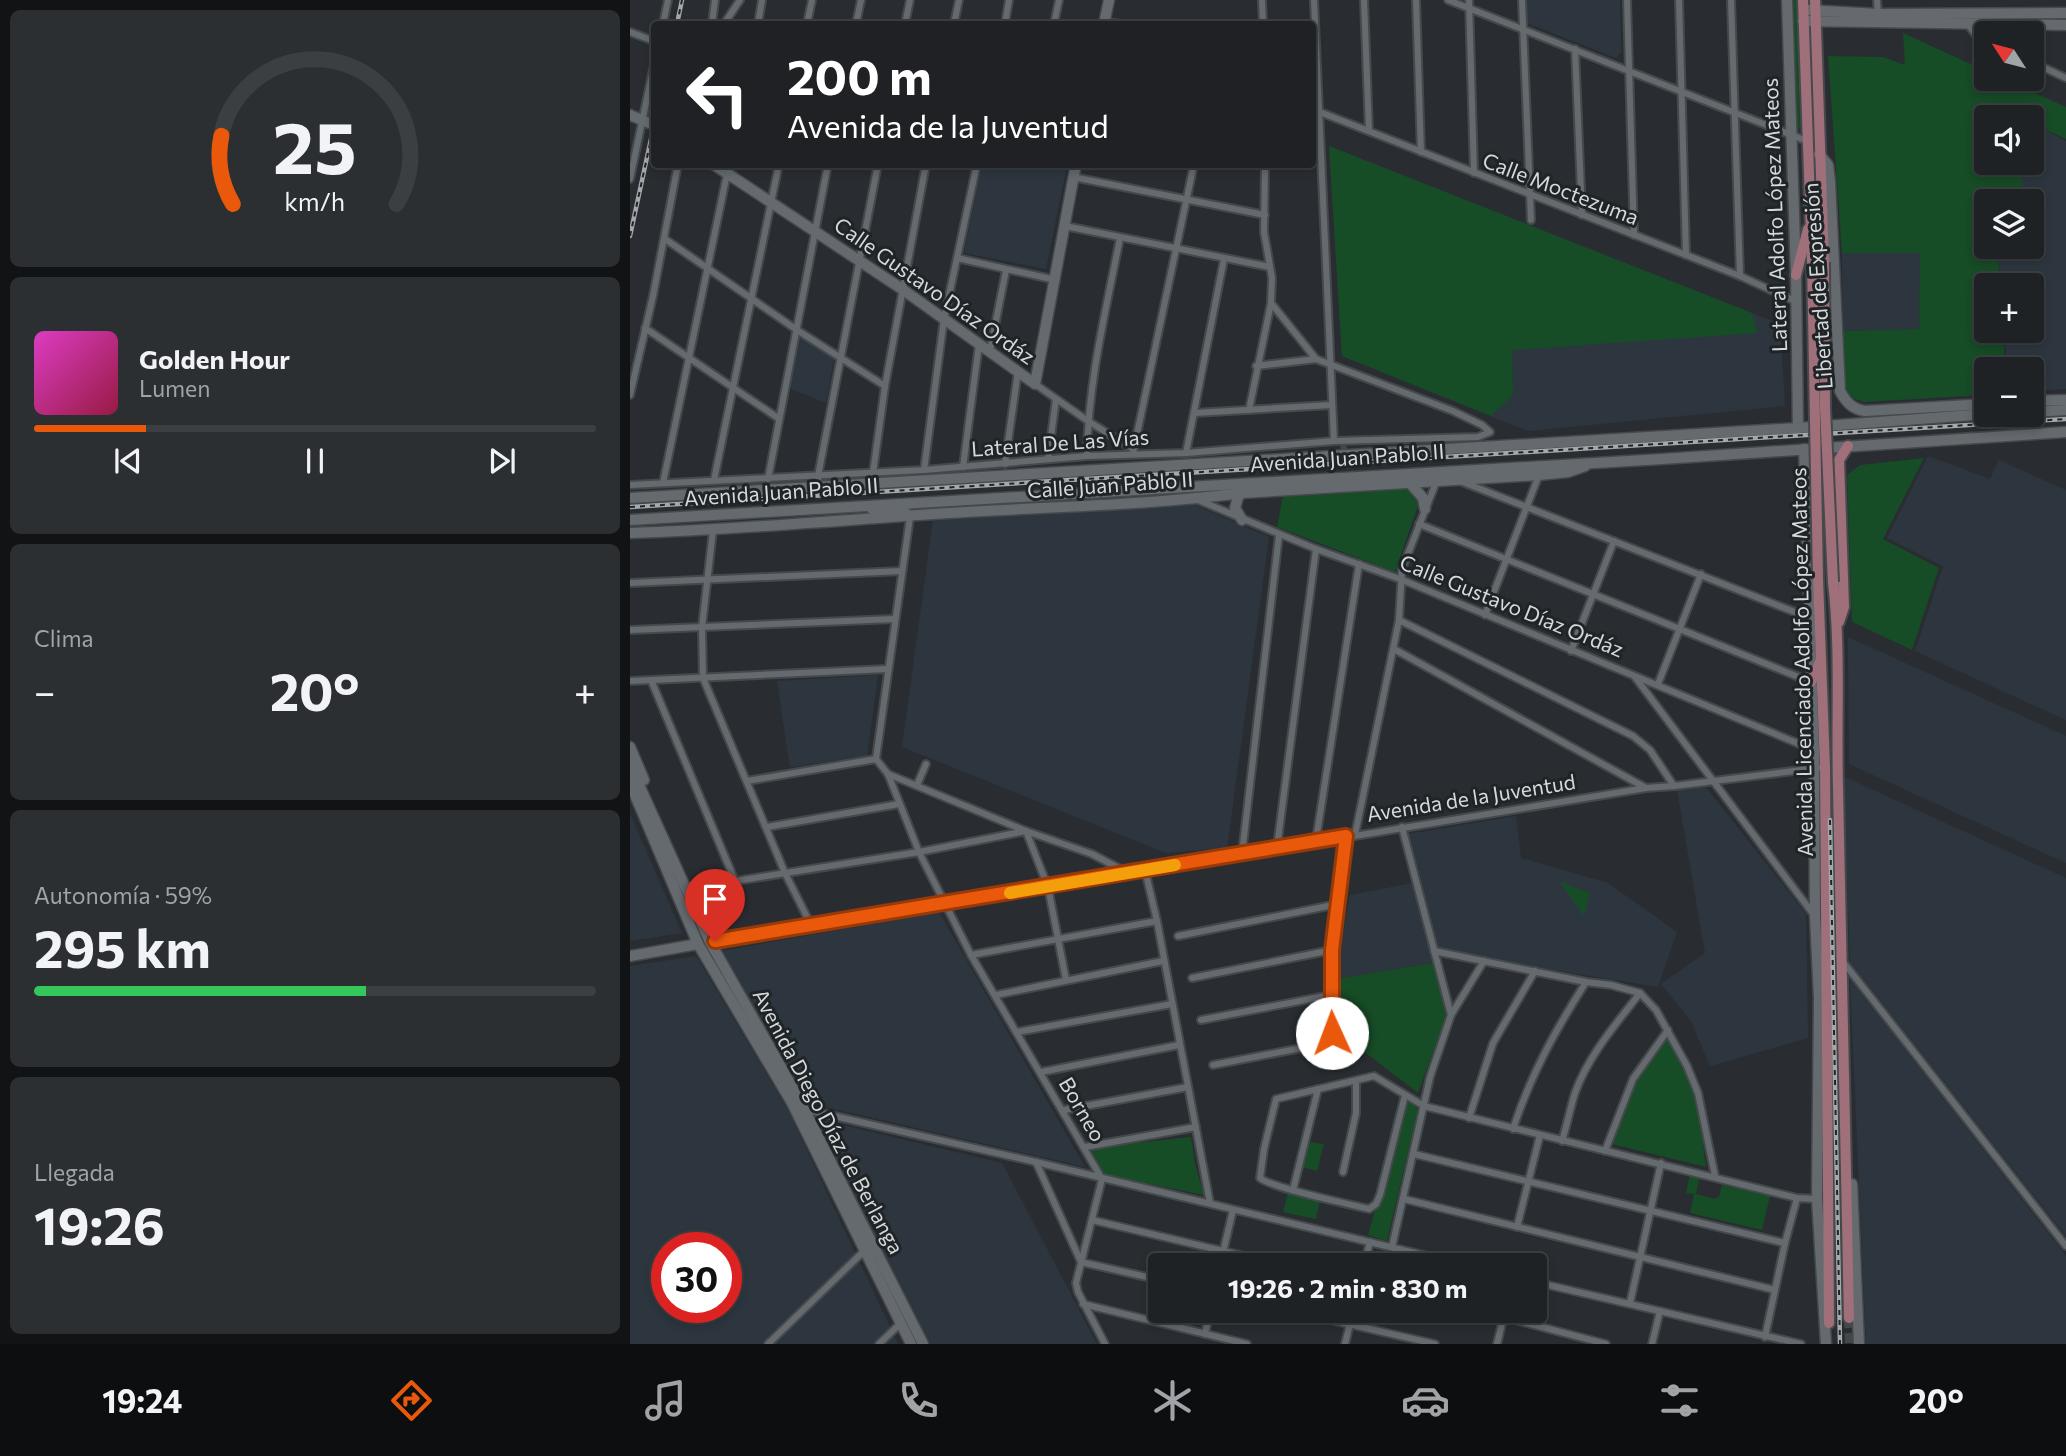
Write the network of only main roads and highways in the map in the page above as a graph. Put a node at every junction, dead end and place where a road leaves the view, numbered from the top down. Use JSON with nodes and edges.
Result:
{"nodes":[{"id":1,"x":1803,"y":5,"type":"edge"},
{"id":2,"x":1816,"y":5,"type":"edge"},
{"id":3,"x":1811,"y":216,"type":"junction"},
{"id":4,"x":1796,"y":275,"type":"road end"},
{"id":5,"x":1848,"y":446,"type":"road end"},
{"id":6,"x":1838,"y":624,"type":"junction"},
{"id":7,"x":1821,"y":659,"type":"junction"},
{"id":8,"x":1811,"y":682,"type":"road end"},
{"id":9,"x":1817,"y":1173,"type":"road end"},
{"id":10,"x":1826,"y":1188,"type":"junction"},
{"id":11,"x":1849,"y":1318,"type":"tunnel mouth"},
{"id":12,"x":1829,"y":1323,"type":"dead end"}],
"edges":[{"from":1,"to":3,"type":"main road","name":"Avenida Licenciado Adolfo López Mateos"},
{"from":2,"to":6,"type":"main road","name":"Avenida Licenciado Adolfo López Mateos","bridge":true},
{"from":3,"to":4,"type":"main road"},
{"from":3,"to":7,"type":"main road","name":"Avenida Licenciado Adolfo López Mateos","bridge":true},
{"from":5,"to":6,"type":"main road"},
{"from":6,"to":11,"type":"main road","name":"Avenida Licenciado Adolfo López Mateos"},
{"from":7,"to":8,"type":"main road"},
{"from":7,"to":10,"type":"main road","name":"Avenida Licenciado Adolfo López Mateos"},
{"from":9,"to":10,"type":"main road"},
{"from":10,"to":12,"type":"main road","name":"Avenida Licenciado Adolfo López Mateos"}]}
